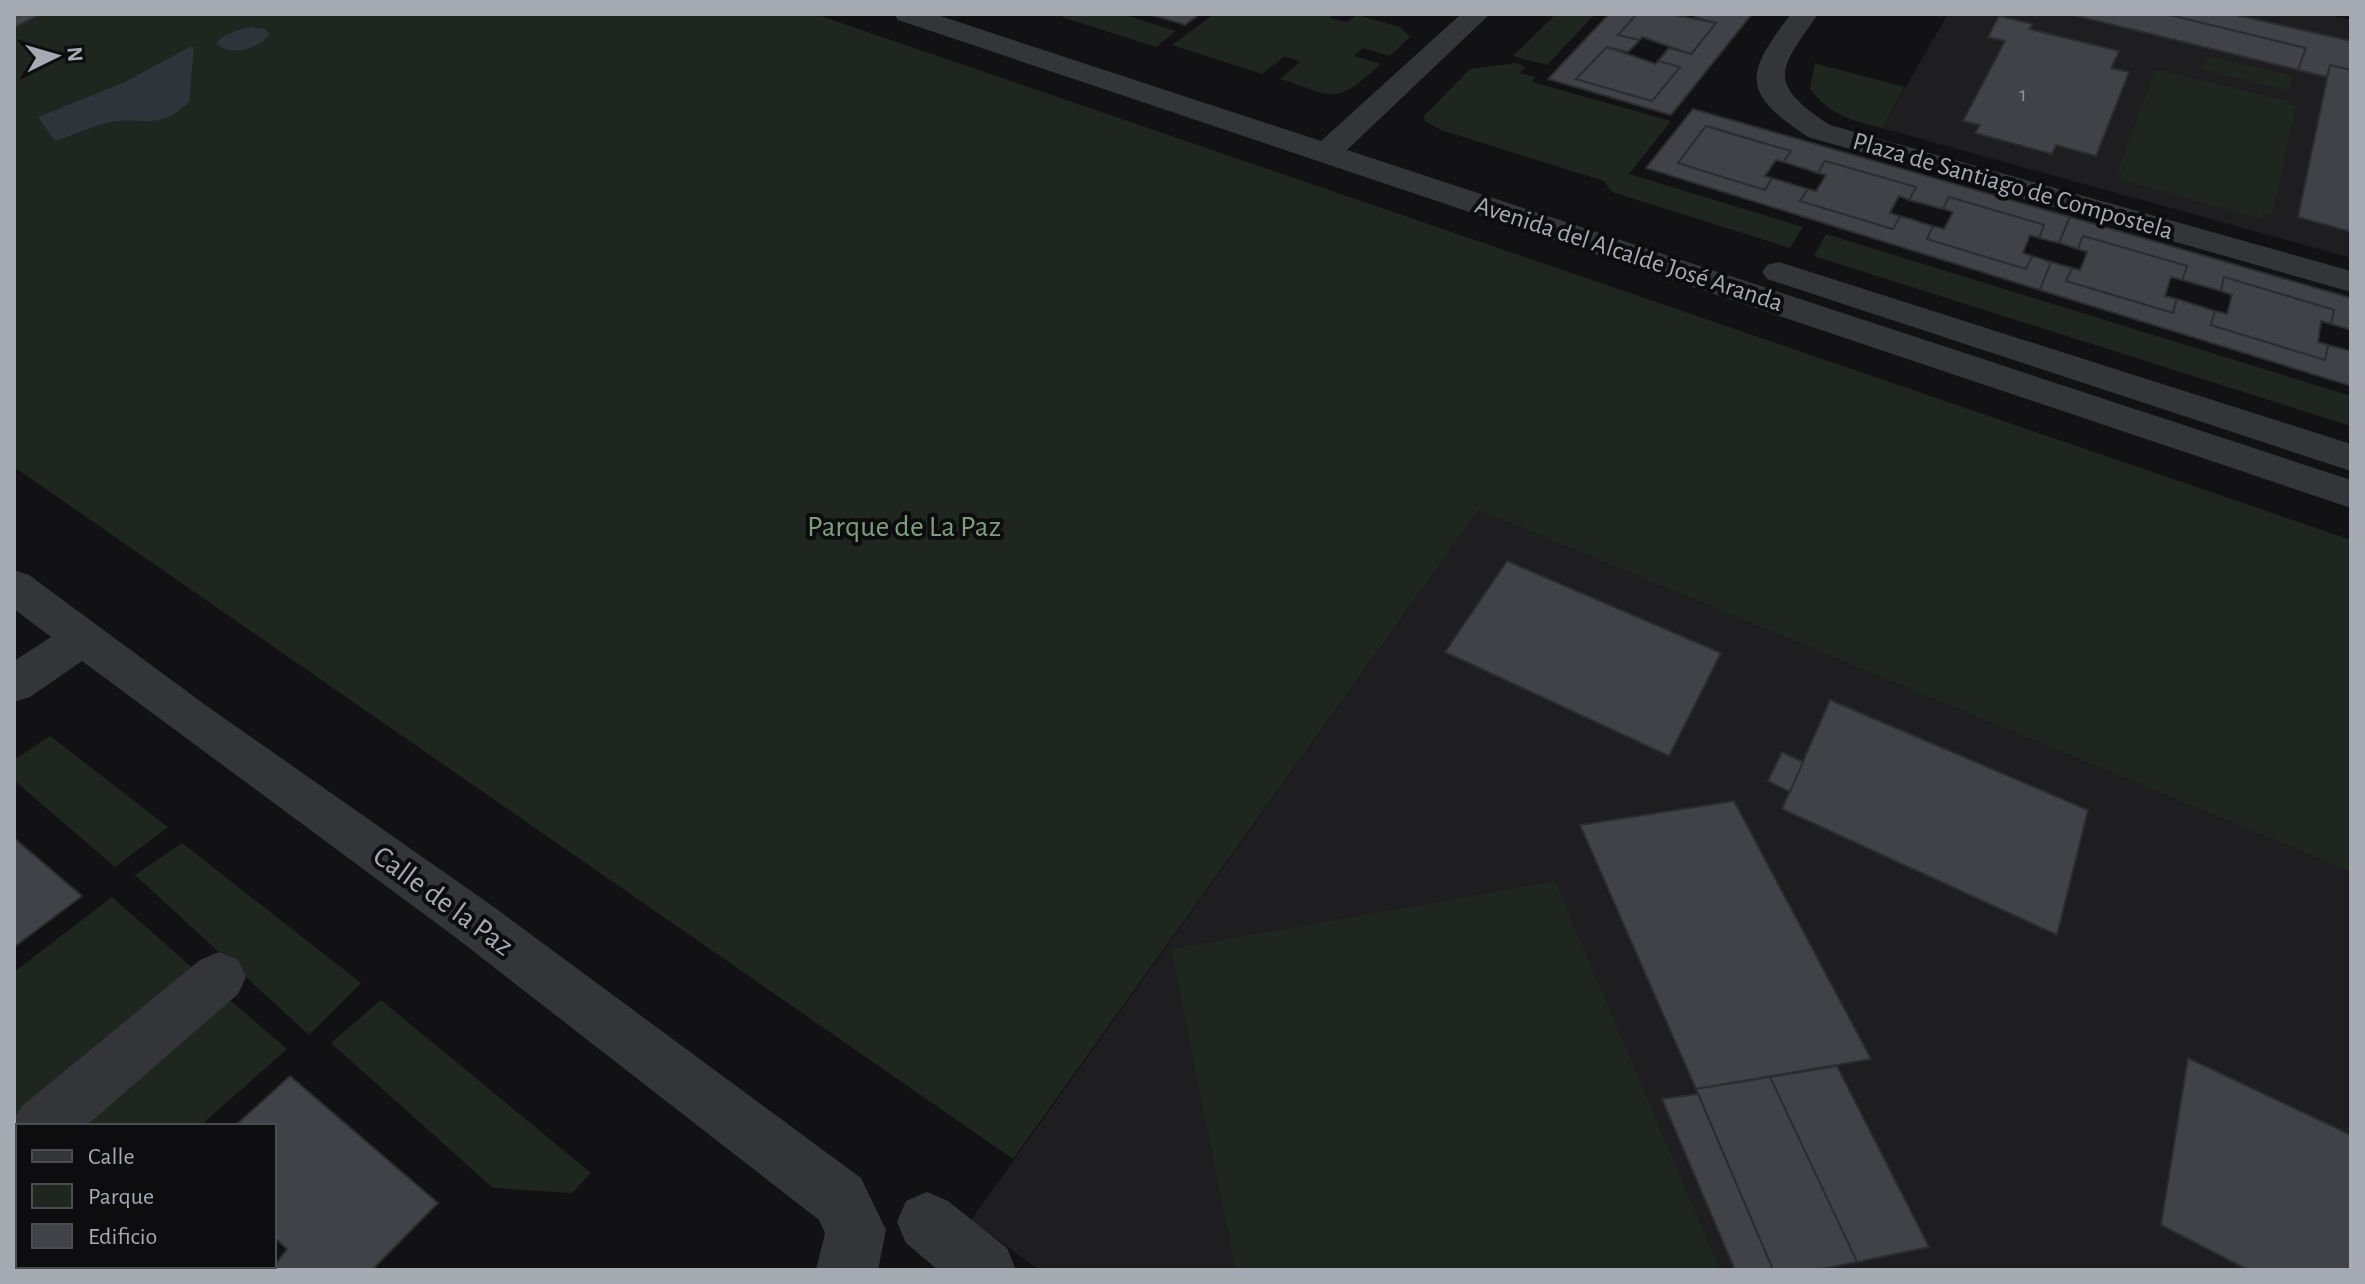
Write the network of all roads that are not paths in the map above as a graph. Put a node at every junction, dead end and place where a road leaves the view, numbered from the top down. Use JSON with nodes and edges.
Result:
{"nodes":[{"id":1,"x":907,"y":14,"type":"edge"},
{"id":2,"x":982,"y":14,"type":"edge"},
{"id":3,"x":1477,"y":14,"type":"edge"},
{"id":4,"x":1805,"y":14,"type":"edge"},
{"id":5,"x":1337,"y":143,"type":"junction"},
{"id":6,"x":2351,"y":282,"type":"edge"},
{"id":7,"x":2351,"y":458,"type":"edge"},
{"id":8,"x":2351,"y":494,"type":"edge"},
{"id":9,"x":14,"y":586,"type":"edge"},
{"id":10,"x":84,"y":638,"type":"junction"},
{"id":11,"x":14,"y":684,"type":"edge"},
{"id":12,"x":219,"y":977,"type":"dead end"},
{"id":13,"x":44,"y":1124,"type":"edge"},
{"id":14,"x":927,"y":1222,"type":"dead end"},
{"id":15,"x":851,"y":1250,"type":"edge"},
{"id":16,"x":985,"y":1270,"type":"edge"}],
"edges":[{"from":1,"to":5,"type":"street","name":"Avenida del Alcalde José Aranda"},
{"from":2,"to":5,"type":"street","name":"Avenida del Alcalde José Aranda"},
{"from":3,"to":5,"type":"street"},
{"from":4,"to":6,"type":"street","name":"Plaza de Santiago de Compostela"},
{"from":5,"to":7,"type":"street","name":"Avenida del Alcalde José Aranda"},
{"from":5,"to":8,"type":"street","name":"Avenida del Alcalde José Aranda"},
{"from":9,"to":10,"type":"street","name":"Calle de la Paz"},
{"from":10,"to":11,"type":"street"},
{"from":10,"to":15,"type":"street","name":"Calle de la Paz"},
{"from":12,"to":13,"type":"street"},
{"from":14,"to":16,"type":"street"}]}
